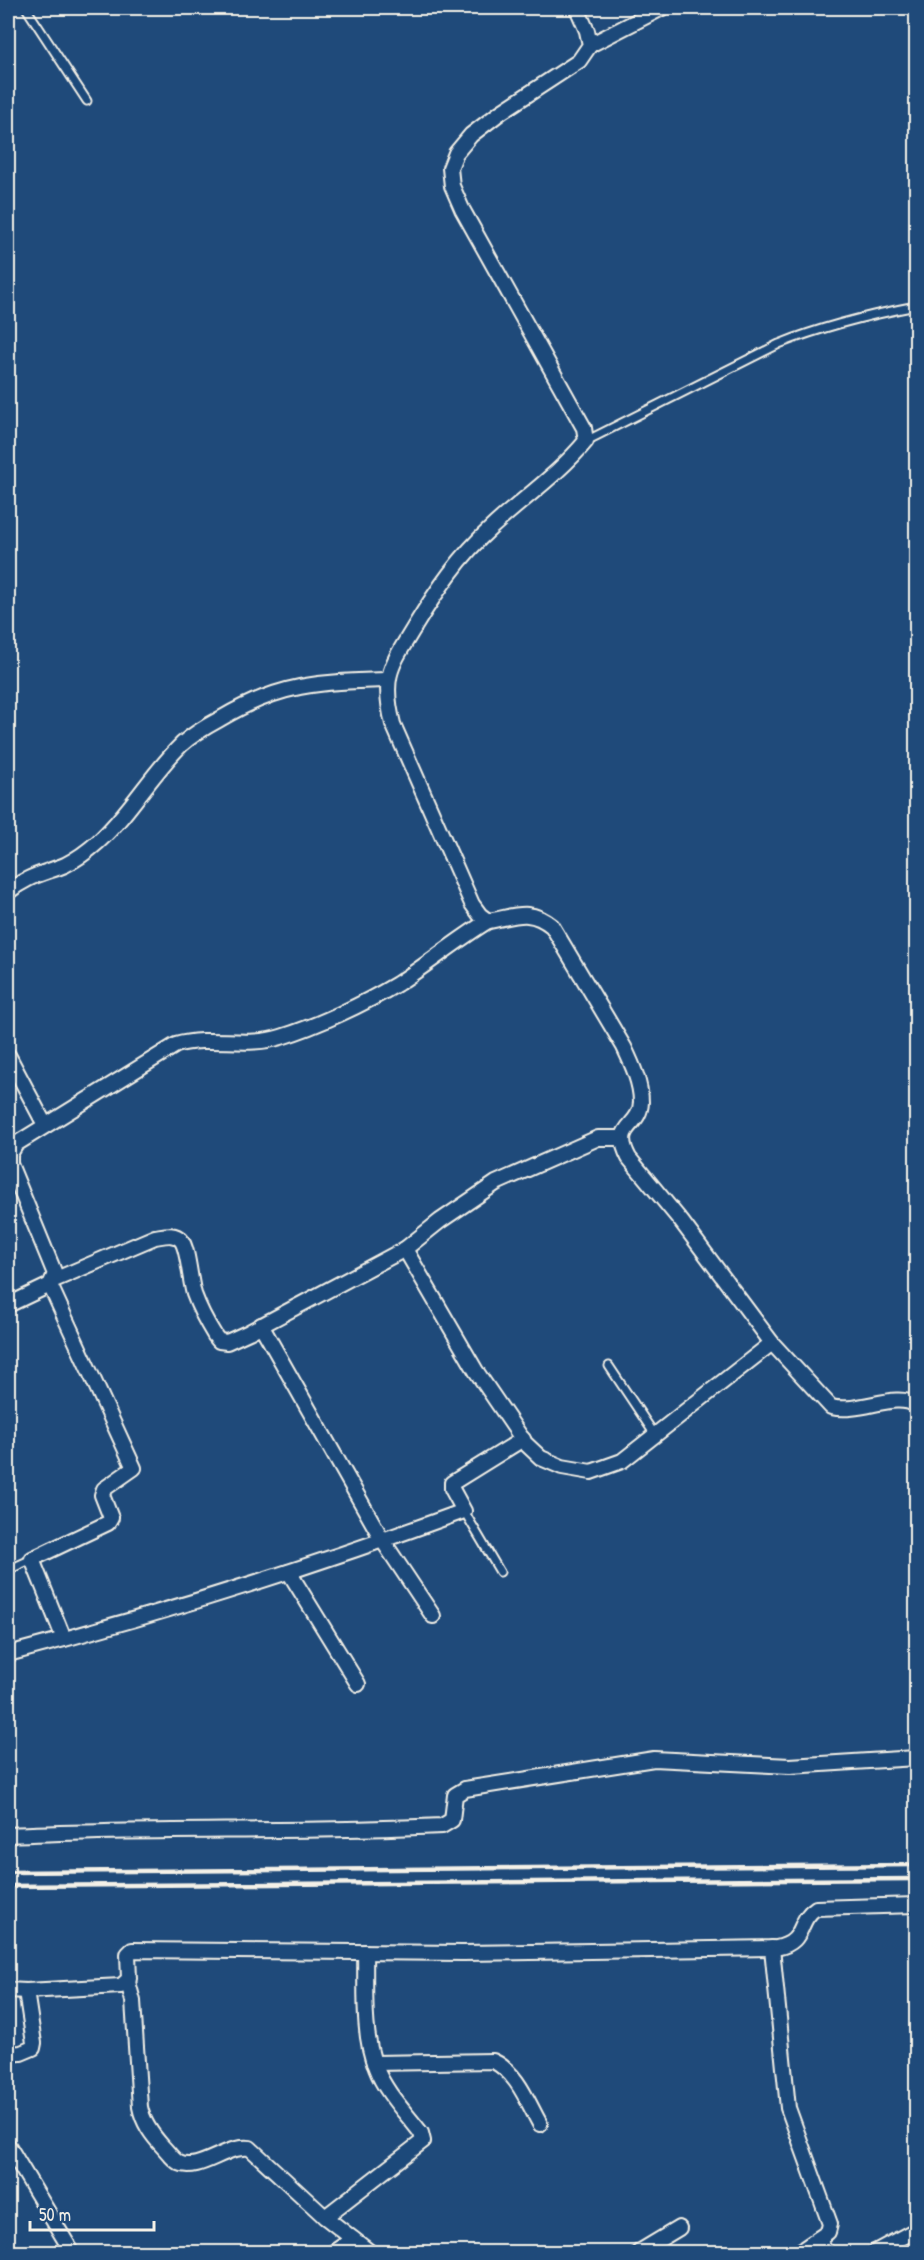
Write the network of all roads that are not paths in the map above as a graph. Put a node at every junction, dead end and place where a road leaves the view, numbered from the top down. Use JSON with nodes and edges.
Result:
{"nodes":[{"id":1,"x":26,"y":8,"type":"edge"},
{"id":2,"x":577,"y":8,"type":"edge"},
{"id":3,"x":662,"y":8,"type":"edge"},
{"id":4,"x":590,"y":45,"type":"junction"},
{"id":5,"x":87,"y":101,"type":"dead end"},
{"id":6,"x":916,"y":306,"type":"edge"},
{"id":7,"x":586,"y":441,"type":"junction"},
{"id":8,"x":387,"y":680,"type":"junction"},
{"id":9,"x":8,"y":892,"type":"edge"},
{"id":10,"x":488,"y":921,"type":"junction"},
{"id":11,"x":8,"y":1055,"type":"edge"},
{"id":12,"x":45,"y":1125,"type":"junction"},
{"id":13,"x":622,"y":1138,"type":"junction"},
{"id":14,"x":405,"y":1249,"type":"junction"},
{"id":15,"x":52,"y":1282,"type":"junction"},
{"id":16,"x":8,"y":1305,"type":"edge"},
{"id":17,"x":261,"y":1325,"type":"junction"},
{"id":18,"x":772,"y":1342,"type":"junction"},
{"id":19,"x":609,"y":1366,"type":"dead end"},
{"id":20,"x":916,"y":1404,"type":"edge"},
{"id":21,"x":655,"y":1435,"type":"junction"},
{"id":22,"x":523,"y":1439,"type":"junction"},
{"id":23,"x":464,"y":1511,"type":"junction"},
{"id":24,"x":383,"y":1540,"type":"junction"},
{"id":25,"x":32,"y":1559,"type":"junction"},
{"id":26,"x":8,"y":1570,"type":"edge"},
{"id":27,"x":289,"y":1572,"type":"junction"},
{"id":28,"x":500,"y":1572,"type":"dead end"},
{"id":29,"x":433,"y":1616,"type":"dead end"},
{"id":30,"x":64,"y":1640,"type":"junction"},
{"id":31,"x":8,"y":1654,"type":"edge"},
{"id":32,"x":358,"y":1684,"type":"dead end"},
{"id":33,"x":916,"y":1758,"type":"edge"},
{"id":34,"x":8,"y":1835,"type":"edge"},
{"id":35,"x":916,"y":1905,"type":"edge"},
{"id":36,"x":772,"y":1948,"type":"junction"},
{"id":37,"x":365,"y":1952,"type":"junction"},
{"id":38,"x":128,"y":1982,"type":"junction"},
{"id":39,"x":8,"y":1990,"type":"edge"},
{"id":40,"x":26,"y":1991,"type":"junction"},
{"id":41,"x":8,"y":2054,"type":"edge"},
{"id":42,"x":374,"y":2063,"type":"junction"},
{"id":43,"x":540,"y":2124,"type":"dead end"},
{"id":44,"x":8,"y":2145,"type":"edge"},
{"id":45,"x":325,"y":2217,"type":"junction"},
{"id":46,"x":679,"y":2228,"type":"dead end"},
{"id":47,"x":916,"y":2230,"type":"edge"},
{"id":48,"x":353,"y":2239,"type":"junction"},
{"id":49,"x":818,"y":2239,"type":"junction"},
{"id":50,"x":72,"y":2253,"type":"edge"},
{"id":51,"x":334,"y":2253,"type":"edge"},
{"id":52,"x":370,"y":2253,"type":"edge"},
{"id":53,"x":639,"y":2253,"type":"edge"},
{"id":54,"x":799,"y":2253,"type":"edge"},
{"id":55,"x":827,"y":2253,"type":"edge"},
{"id":56,"x":875,"y":2253,"type":"edge"}],
"edges":[{"from":1,"to":5,"type":"lane"},
{"from":2,"to":4,"type":"street"},
{"from":3,"to":4,"type":"street"},
{"from":4,"to":7,"type":"street"},
{"from":6,"to":7,"type":"lane"},
{"from":7,"to":8,"type":"street"},
{"from":8,"to":9,"type":"street"},
{"from":8,"to":10,"type":"street"},
{"from":10,"to":12,"type":"street"},
{"from":10,"to":13,"type":"street"},
{"from":11,"to":12,"type":"street"},
{"from":12,"to":15,"type":"street"},
{"from":13,"to":14,"type":"street"},
{"from":13,"to":18,"type":"street"},
{"from":14,"to":17,"type":"street"},
{"from":14,"to":22,"type":"street"},
{"from":15,"to":16,"type":"street"},
{"from":15,"to":17,"type":"street"},
{"from":15,"to":25,"type":"street"},
{"from":17,"to":24,"type":"street"},
{"from":18,"to":20,"type":"street"},
{"from":18,"to":21,"type":"street"},
{"from":19,"to":21,"type":"lane"},
{"from":21,"to":22,"type":"street"},
{"from":22,"to":23,"type":"street"},
{"from":23,"to":24,"type":"street"},
{"from":23,"to":28,"type":"lane"},
{"from":24,"to":27,"type":"street"},
{"from":24,"to":29,"type":"street"},
{"from":25,"to":26,"type":"lane"},
{"from":25,"to":30,"type":"street"},
{"from":27,"to":30,"type":"street"},
{"from":27,"to":32,"type":"street"},
{"from":30,"to":31,"type":"street"},
{"from":33,"to":34,"type":"street"},
{"from":35,"to":36,"type":"street"},
{"from":36,"to":37,"type":"street"},
{"from":36,"to":49,"type":"street"},
{"from":37,"to":38,"type":"street"},
{"from":37,"to":42,"type":"street"},
{"from":38,"to":40,"type":"street"},
{"from":38,"to":45,"type":"street"},
{"from":39,"to":40,"type":"street"},
{"from":40,"to":41,"type":"street"},
{"from":42,"to":43,"type":"street"},
{"from":42,"to":45,"type":"street"},
{"from":44,"to":50,"type":"street"},
{"from":45,"to":48,"type":"street"},
{"from":46,"to":53,"type":"street"},
{"from":47,"to":56,"type":"street"},
{"from":48,"to":51,"type":"street"},
{"from":48,"to":52,"type":"street"},
{"from":49,"to":54,"type":"street"},
{"from":49,"to":55,"type":"street"}]}
